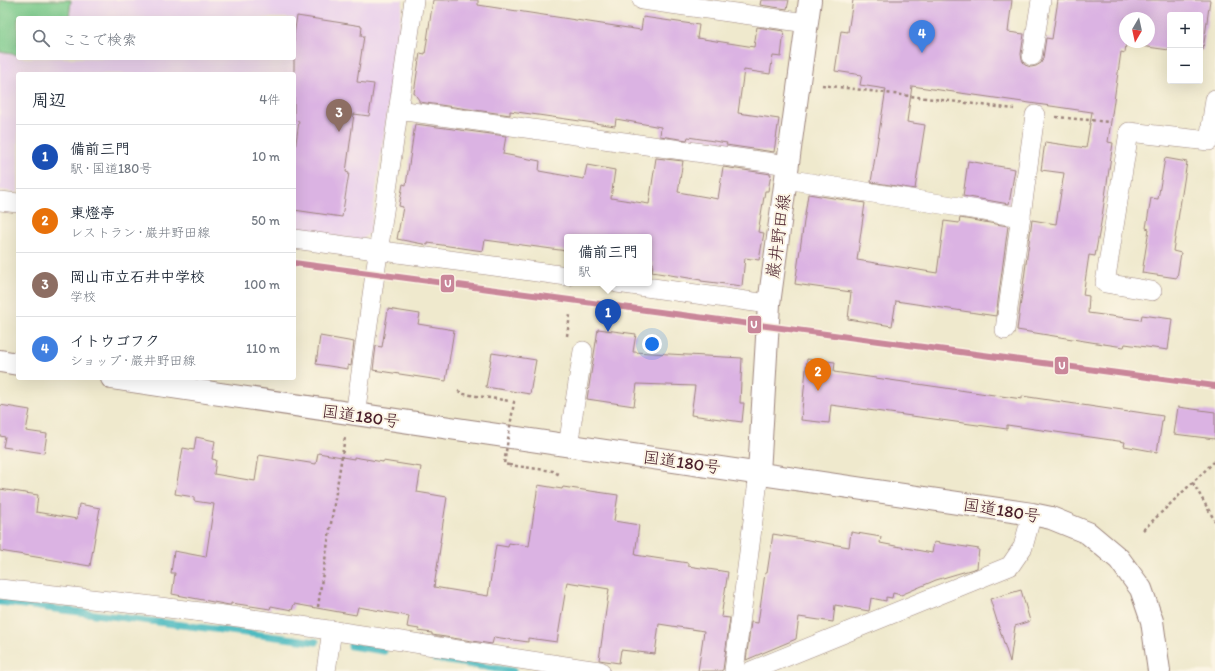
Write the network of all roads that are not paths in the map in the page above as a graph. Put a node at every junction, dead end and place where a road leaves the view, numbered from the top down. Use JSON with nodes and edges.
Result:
{"nodes":[{"id":1,"x":414,"y":0,"type":"edge"},
{"id":2,"x":642,"y":0,"type":"edge"},
{"id":3,"x":810,"y":0,"type":"edge"},
{"id":4,"x":1041,"y":0,"type":"edge"},
{"id":5,"x":807,"y":24,"type":"junction"},
{"id":6,"x":1032,"y":56,"type":"dead end"},
{"id":7,"x":1215,"y":99,"type":"edge"},
{"id":8,"x":398,"y":110,"type":"junction"},
{"id":9,"x":1035,"y":115,"type":"road end"},
{"id":10,"x":787,"y":172,"type":"junction"},
{"id":11,"x":0,"y":201,"type":"edge"},
{"id":12,"x":16,"y":203,"type":"edge"},
{"id":13,"x":1021,"y":217,"type":"junction"},
{"id":14,"x":296,"y":239,"type":"edge"},
{"id":15,"x":378,"y":250,"type":"junction"},
{"id":16,"x":564,"y":276,"type":"edge"},
{"id":17,"x":639,"y":286,"type":"edge"},
{"id":18,"x":1152,"y":291,"type":"dead end"},
{"id":19,"x":769,"y":304,"type":"junction"},
{"id":20,"x":1005,"y":330,"type":"dead end"},
{"id":21,"x":583,"y":351,"type":"dead end"},
{"id":22,"x":0,"y":361,"type":"edge"},
{"id":23,"x":16,"y":364,"type":"edge"},
{"id":24,"x":125,"y":380,"type":"edge"},
{"id":25,"x":352,"y":414,"type":"junction"},
{"id":26,"x":568,"y":446,"type":"junction"},
{"id":27,"x":759,"y":473,"type":"junction"},
{"id":28,"x":1032,"y":514,"type":"junction"},
{"id":29,"x":0,"y":589,"type":"edge"},
{"id":30,"x":1152,"y":621,"type":"junction"},
{"id":31,"x":324,"y":629,"type":"junction"},
{"id":32,"x":326,"y":671,"type":"edge"},
{"id":33,"x":600,"y":671,"type":"edge"},
{"id":34,"x":734,"y":671,"type":"edge"},
{"id":35,"x":751,"y":671,"type":"edge"},
{"id":36,"x":1147,"y":671,"type":"edge"},
{"id":37,"x":1159,"y":671,"type":"edge"},
{"id":38,"x":1174,"y":671,"type":"edge"}],
"edges":[{"from":1,"to":8,"type":"street"},
{"from":2,"to":5,"type":"street"},
{"from":3,"to":5,"type":"main road","name":"巌井野田線"},
{"from":4,"to":6,"type":"street"},
{"from":5,"to":10,"type":"main road","name":"巌井野田線"},
{"from":7,"to":18,"type":"street"},
{"from":8,"to":10,"type":"street"},
{"from":8,"to":15,"type":"street"},
{"from":9,"to":13,"type":"street"},
{"from":10,"to":13,"type":"street"},
{"from":10,"to":19,"type":"main road","name":"巌井野田線"},
{"from":11,"to":12,"type":"street"},
{"from":13,"to":20,"type":"street"},
{"from":14,"to":15,"type":"street"},
{"from":15,"to":16,"type":"street"},
{"from":15,"to":25,"type":"street"},
{"from":17,"to":19,"type":"street"},
{"from":19,"to":27,"type":"main road","name":"巌井野田線"},
{"from":21,"to":26,"type":"street"},
{"from":22,"to":23,"type":"main road"},
{"from":24,"to":25,"type":"main road","name":"国道180号"},
{"from":25,"to":26,"type":"main road","name":"国道180号"},
{"from":26,"to":27,"type":"main road","name":"国道180号"},
{"from":27,"to":28,"type":"main road","name":"国道180号"},
{"from":27,"to":34,"type":"street"},
{"from":28,"to":30,"type":"main road","name":"国道180号"},
{"from":28,"to":35,"type":"street"},
{"from":29,"to":31,"type":"street"},
{"from":30,"to":36,"type":"main road"},
{"from":30,"to":37,"type":"main road","name":"国道180号"},
{"from":30,"to":38,"type":"main road"},
{"from":31,"to":32,"type":"street"},
{"from":31,"to":33,"type":"street"}]}
